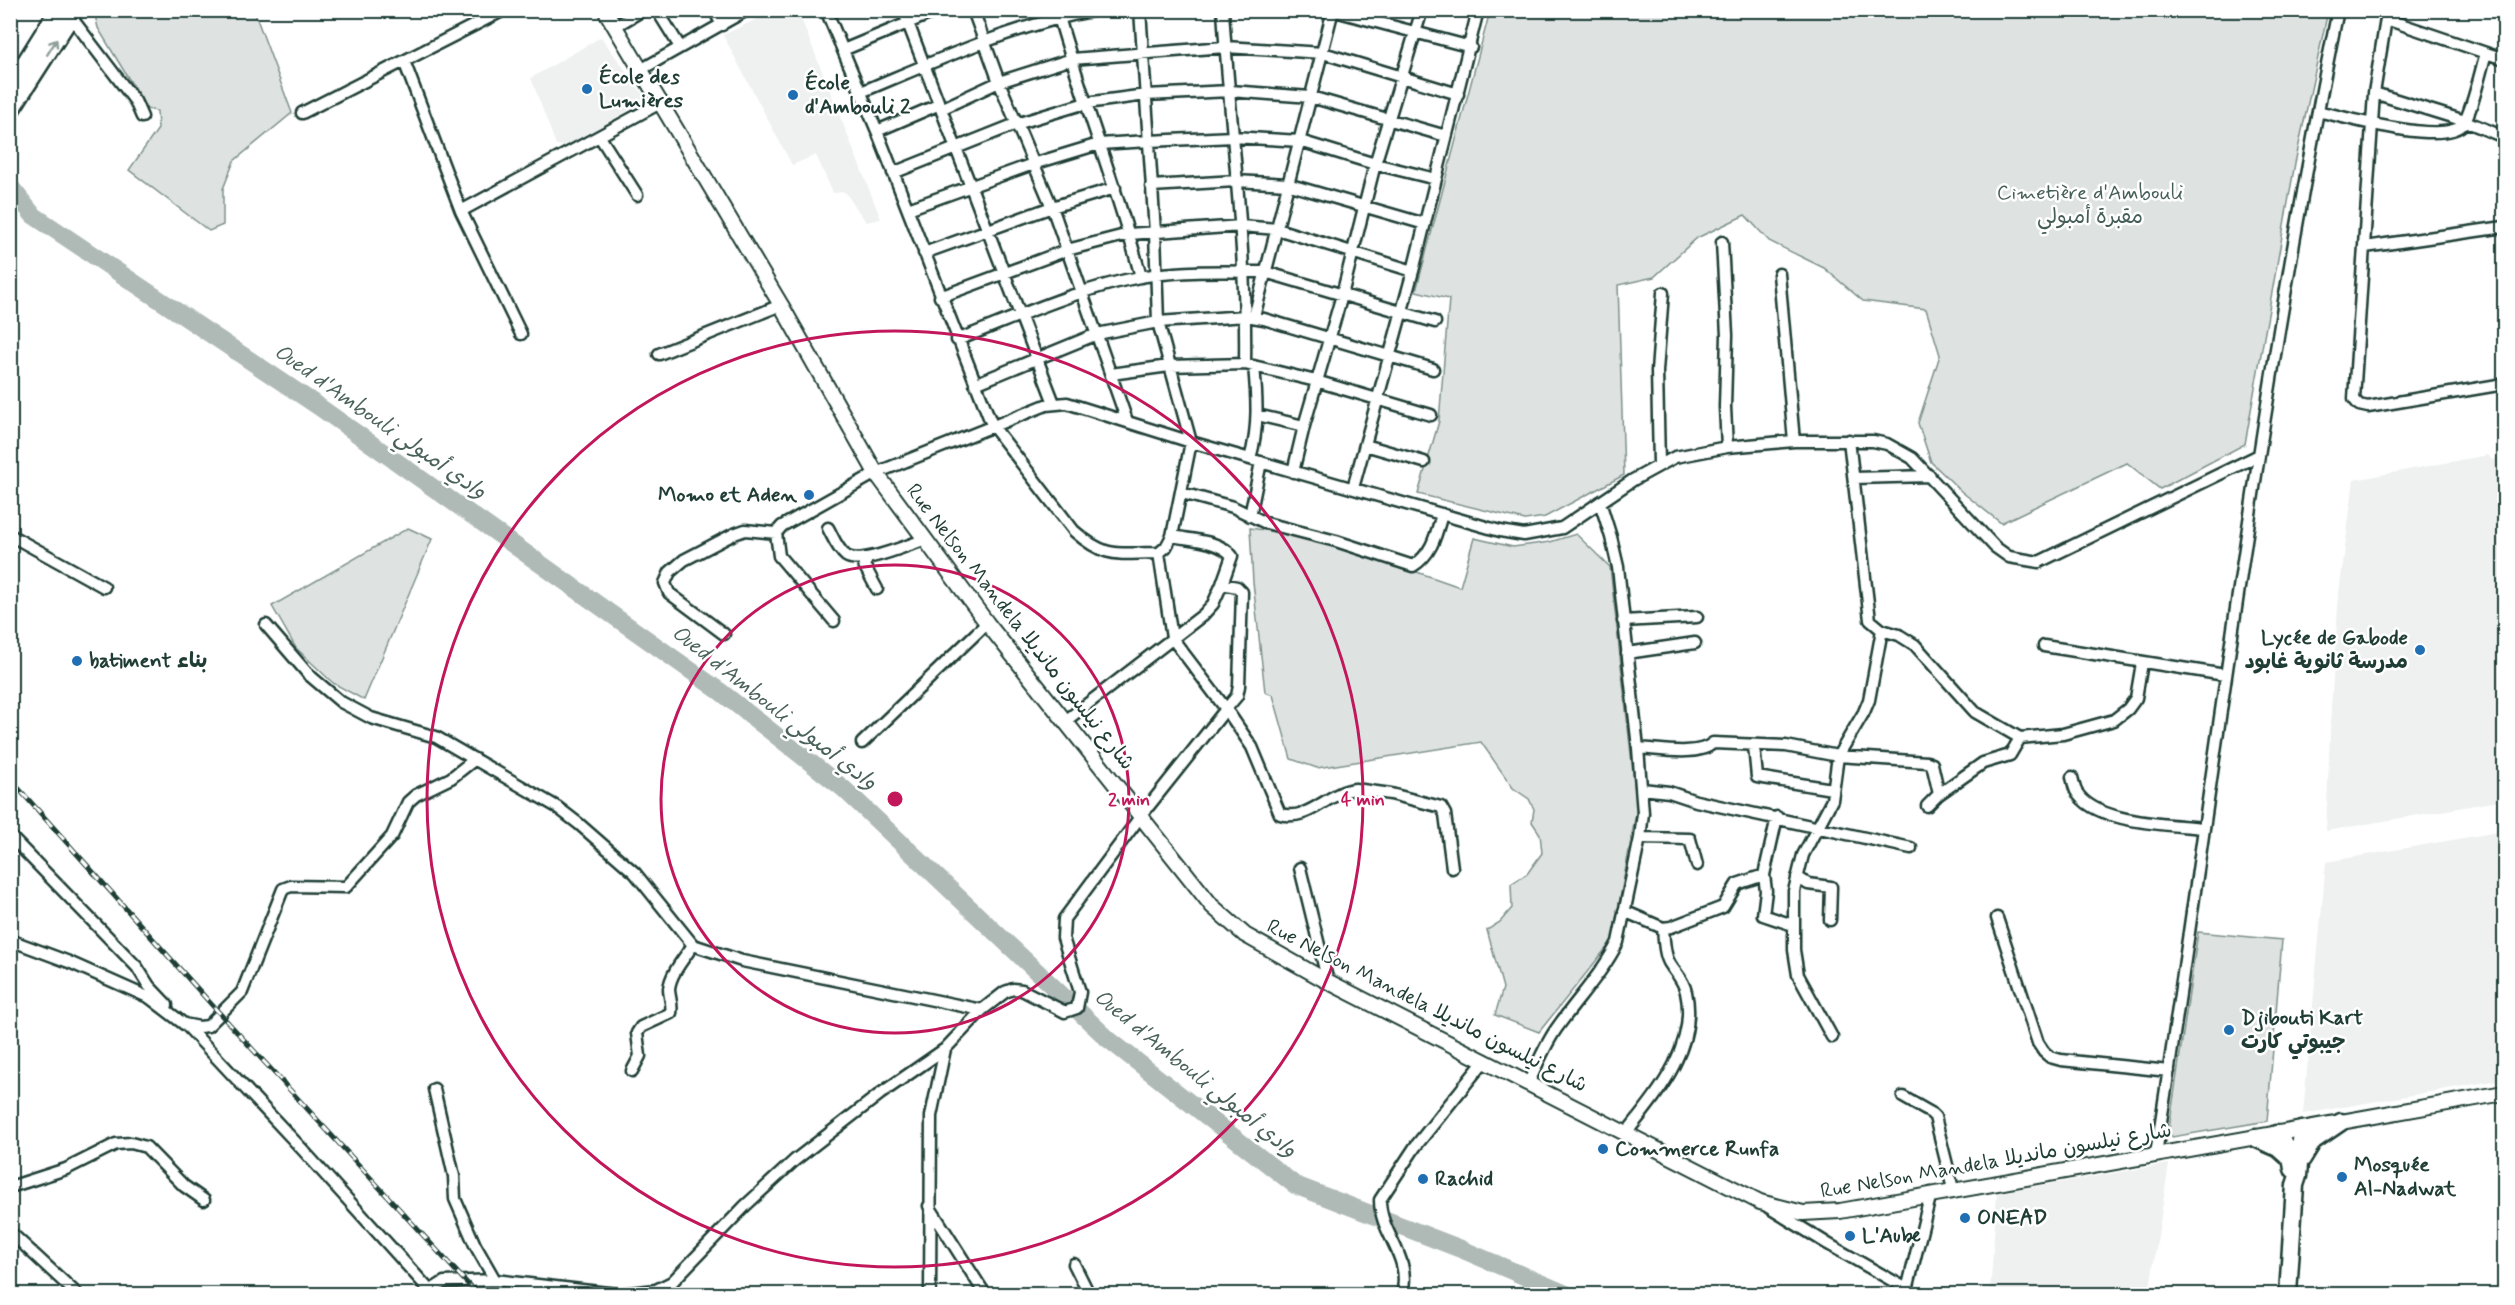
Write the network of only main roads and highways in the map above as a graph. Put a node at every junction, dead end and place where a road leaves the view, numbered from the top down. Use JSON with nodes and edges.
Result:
{"nodes":[{"id":1,"x":605,"y":10,"type":"edge"},
{"id":2,"x":68,"y":12,"type":"edge"},
{"id":3,"x":19,"y":82,"type":"edge"},
{"id":4,"x":10,"y":111,"type":"edge"},
{"id":5,"x":2505,"y":1093,"type":"edge"},
{"id":6,"x":2341,"y":1122,"type":"junction"},
{"id":7,"x":2302,"y":1130,"type":"junction"},
{"id":8,"x":2276,"y":1134,"type":"junction"},
{"id":9,"x":2254,"y":1138,"type":"junction"},
{"id":10,"x":2296,"y":1167,"type":"junction"},
{"id":11,"x":2288,"y":1294,"type":"edge"}],
"edges":[{"from":1,"to":9,"type":"main road","name":"Rue Nelson Mandela شارع نيلسون مانديلا"},
{"from":2,"to":3,"type":"highway"},
{"from":3,"to":4,"type":"highway"},
{"from":5,"to":6,"type":"main road","name":"Rue Nelson Mandela شارع نيلسون مانديلا"},
{"from":6,"to":7,"type":"main road","name":"Rue Nelson Mandela شارع نيلسون مانديلا"},
{"from":6,"to":10,"type":"highway"},
{"from":7,"to":8,"type":"main road","name":"Rue Nelson Mandela شارع نيلسون مانديلا"},
{"from":7,"to":10,"type":"highway"},
{"from":8,"to":9,"type":"main road","name":"Rue Nelson Mandela شارع نيلسون مانديلا"},
{"from":8,"to":10,"type":"highway"},
{"from":9,"to":10,"type":"highway"},
{"from":10,"to":11,"type":"highway"}]}
